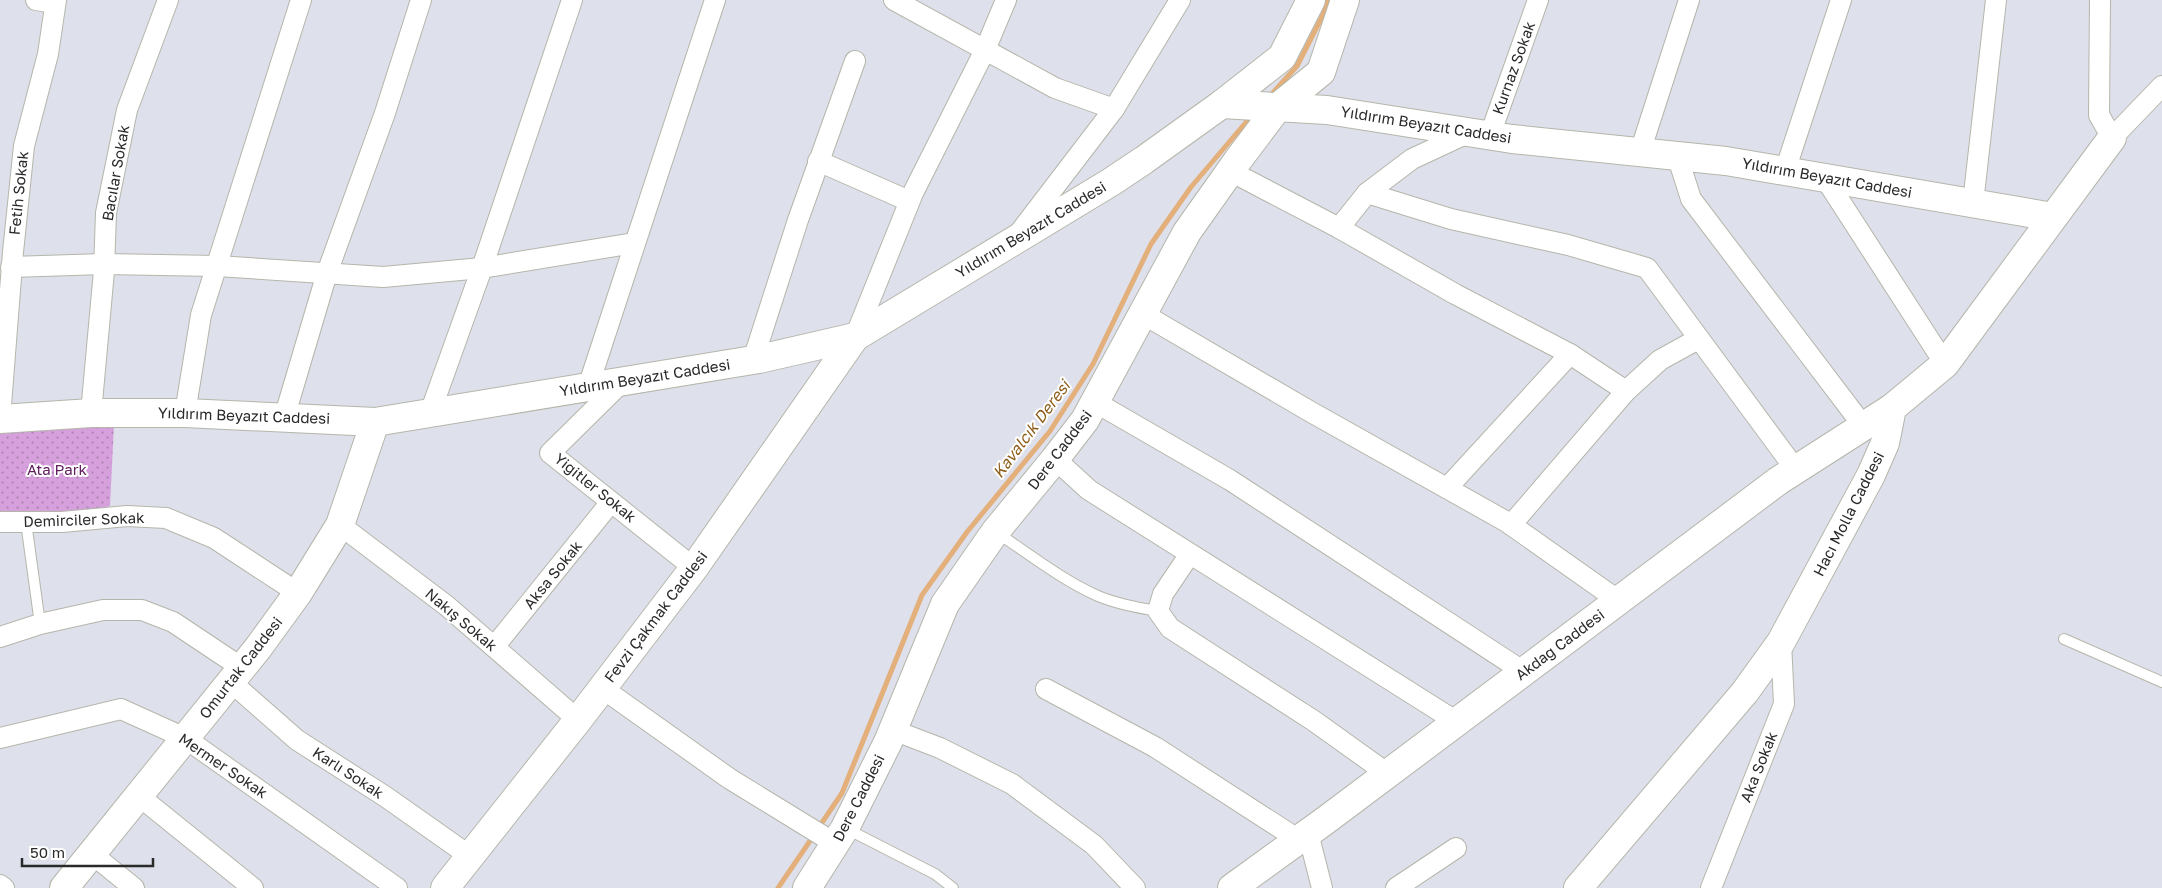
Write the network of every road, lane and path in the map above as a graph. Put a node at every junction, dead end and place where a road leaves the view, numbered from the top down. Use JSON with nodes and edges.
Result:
{"nodes":[{"id":1,"x":168,"y":0,"type":"edge"},
{"id":2,"x":301,"y":0,"type":"edge"},
{"id":3,"x":421,"y":0,"type":"edge"},
{"id":4,"x":716,"y":0,"type":"edge"},
{"id":5,"x":894,"y":0,"type":"edge"},
{"id":6,"x":1006,"y":0,"type":"edge"},
{"id":7,"x":1180,"y":0,"type":"edge"},
{"id":8,"x":1311,"y":0,"type":"edge"},
{"id":9,"x":1345,"y":0,"type":"edge"},
{"id":10,"x":1538,"y":0,"type":"edge"},
{"id":11,"x":1689,"y":0,"type":"edge"},
{"id":12,"x":1841,"y":0,"type":"edge"},
{"id":13,"x":1996,"y":0,"type":"edge"},
{"id":14,"x":2100,"y":0,"type":"edge"},
{"id":15,"x":49,"y":1,"type":"edge"},
{"id":16,"x":567,"y":1,"type":"edge"},
{"id":17,"x":985,"y":50,"type":"junction"},
{"id":18,"x":854,"y":61,"type":"dead end"},
{"id":19,"x":2162,"y":86,"type":"edge"},
{"id":20,"x":1222,"y":104,"type":"junction"},
{"id":21,"x":1278,"y":107,"type":"junction"},
{"id":22,"x":1114,"y":110,"type":"junction"},
{"id":23,"x":1480,"y":134,"type":"junction"},
{"id":24,"x":2112,"y":138,"type":"junction"},
{"id":25,"x":1640,"y":152,"type":"junction"},
{"id":26,"x":1678,"y":155,"type":"junction"},
{"id":27,"x":818,"y":161,"type":"junction"},
{"id":28,"x":1230,"y":171,"type":"junction"},
{"id":29,"x":1785,"y":171,"type":"junction"},
{"id":30,"x":1826,"y":178,"type":"junction"},
{"id":31,"x":1367,"y":193,"type":"junction"},
{"id":32,"x":909,"y":201,"type":"junction"},
{"id":33,"x":1974,"y":203,"type":"junction"},
{"id":34,"x":2053,"y":217,"type":"junction"},
{"id":35,"x":1339,"y":228,"type":"junction"},
{"id":36,"x":1013,"y":241,"type":"junction"},
{"id":37,"x":634,"y":243,"type":"junction"},
{"id":38,"x":104,"y":264,"type":"junction"},
{"id":39,"x":217,"y":266,"type":"junction"},
{"id":40,"x":12,"y":267,"type":"junction"},
{"id":41,"x":482,"y":268,"type":"junction"},
{"id":42,"x":327,"y":273,"type":"junction"},
{"id":43,"x":1143,"y":314,"type":"junction"},
{"id":44,"x":855,"y":337,"type":"junction"},
{"id":45,"x":1698,"y":339,"type":"junction"},
{"id":46,"x":1570,"y":354,"type":"junction"},
{"id":47,"x":753,"y":360,"type":"junction"},
{"id":48,"x":1945,"y":364,"type":"junction"},
{"id":49,"x":622,"y":382,"type":"junction"},
{"id":50,"x":588,"y":387,"type":"junction"},
{"id":51,"x":1626,"y":390,"type":"junction"},
{"id":52,"x":1095,"y":402,"type":"junction"},
{"id":53,"x":1892,"y":408,"type":"junction"},
{"id":54,"x":91,"y":413,"type":"junction"},
{"id":55,"x":185,"y":413,"type":"junction"},
{"id":56,"x":430,"y":413,"type":"junction"},
{"id":57,"x":284,"y":418,"type":"junction"},
{"id":58,"x":0,"y":419,"type":"edge"},
{"id":59,"x":375,"y":422,"type":"junction"},
{"id":60,"x":1864,"y":427,"type":"junction"},
{"id":61,"x":1055,"y":459,"type":"junction"},
{"id":62,"x":1796,"y":470,"type":"junction"},
{"id":63,"x":1447,"y":488,"type":"junction"},
{"id":64,"x":611,"y":502,"type":"junction"},
{"id":65,"x":0,"y":522,"type":"edge"},
{"id":66,"x":26,"y":522,"type":"junction"},
{"id":67,"x":1511,"y":524,"type":"junction"},
{"id":68,"x":340,"y":525,"type":"junction"},
{"id":69,"x":995,"y":532,"type":"junction"},
{"id":70,"x":1190,"y":554,"type":"junction"},
{"id":71,"x":694,"y":568,"type":"junction"},
{"id":72,"x":298,"y":593,"type":"junction"},
{"id":73,"x":1619,"y":601,"type":"junction"},
{"id":74,"x":1158,"y":611,"type":"junction"},
{"id":75,"x":40,"y":624,"type":"junction"},
{"id":76,"x":0,"y":637,"type":"edge"},
{"id":77,"x":2064,"y":639,"type":"dead end"},
{"id":78,"x":1781,"y":642,"type":"junction"},
{"id":79,"x":494,"y":647,"type":"junction"},
{"id":80,"x":1524,"y":672,"type":"junction"},
{"id":81,"x":236,"y":675,"type":"junction"},
{"id":82,"x":2162,"y":682,"type":"edge"},
{"id":83,"x":602,"y":688,"type":"junction"},
{"id":84,"x":1046,"y":689,"type":"dead end"},
{"id":85,"x":578,"y":720,"type":"junction"},
{"id":86,"x":1457,"y":722,"type":"junction"},
{"id":87,"x":893,"y":730,"type":"junction"},
{"id":88,"x":0,"y":738,"type":"edge"},
{"id":89,"x":185,"y":738,"type":"junction"},
{"id":90,"x":1388,"y":774,"type":"junction"},
{"id":91,"x":139,"y":796,"type":"junction"},
{"id":92,"x":834,"y":836,"type":"junction"},
{"id":93,"x":1304,"y":836,"type":"junction"},
{"id":94,"x":1456,"y":848,"type":"dead end"},
{"id":95,"x":92,"y":854,"type":"junction"},
{"id":96,"x":471,"y":857,"type":"junction"},
{"id":97,"x":0,"y":885,"type":"edge"},
{"id":98,"x":4,"y":888,"type":"edge"},
{"id":99,"x":64,"y":888,"type":"edge"},
{"id":100,"x":134,"y":888,"type":"edge"},
{"id":101,"x":253,"y":888,"type":"edge"},
{"id":102,"x":397,"y":888,"type":"edge"},
{"id":103,"x":445,"y":888,"type":"edge"},
{"id":104,"x":807,"y":888,"type":"edge"},
{"id":105,"x":953,"y":888,"type":"edge"},
{"id":106,"x":1135,"y":888,"type":"edge"},
{"id":107,"x":1232,"y":888,"type":"edge"},
{"id":108,"x":1322,"y":888,"type":"edge"},
{"id":109,"x":1396,"y":888,"type":"edge"},
{"id":110,"x":1578,"y":888,"type":"edge"},
{"id":111,"x":1711,"y":888,"type":"edge"}],
"edges":[{"from":1,"to":38,"type":"street","name":"Bacılar Sokak"},
{"from":2,"to":39,"type":"street"},
{"from":3,"to":42,"type":"street"},
{"from":4,"to":37,"type":"street"},
{"from":5,"to":17,"type":"street"},
{"from":6,"to":17,"type":"street"},
{"from":7,"to":22,"type":"street"},
{"from":8,"to":20,"type":"street"},
{"from":9,"to":21,"type":"street","name":"Dere Caddesi"},
{"from":10,"to":23,"type":"street","name":"Kurnaz Sokak"},
{"from":11,"to":25,"type":"street"},
{"from":12,"to":29,"type":"street"},
{"from":13,"to":33,"type":"street"},
{"from":14,"to":24,"type":"street"},
{"from":15,"to":40,"type":"street","name":"Fetih Sokak"},
{"from":16,"to":41,"type":"street"},
{"from":17,"to":22,"type":"street"},
{"from":17,"to":32,"type":"street"},
{"from":18,"to":27,"type":"street"},
{"from":19,"to":24,"type":"street"},
{"from":20,"to":21,"type":"street","name":"Yıldırım Beyazıt Caddesi"},
{"from":20,"to":36,"type":"street","name":"Yıldırım Beyazıt Caddesi"},
{"from":21,"to":23,"type":"street","name":"Yıldırım Beyazıt Caddesi"},
{"from":21,"to":28,"type":"street","name":"Dere Caddesi"},
{"from":22,"to":36,"type":"street"},
{"from":23,"to":25,"type":"street","name":"Yıldırım Beyazıt Caddesi"},
{"from":23,"to":31,"type":"street"},
{"from":24,"to":34,"type":"street"},
{"from":25,"to":26,"type":"street","name":"Yıldırım Beyazıt Caddesi"},
{"from":26,"to":29,"type":"street","name":"Yıldırım Beyazıt Caddesi"},
{"from":26,"to":60,"type":"street"},
{"from":27,"to":32,"type":"street"},
{"from":27,"to":47,"type":"street"},
{"from":28,"to":35,"type":"street"},
{"from":28,"to":43,"type":"street","name":"Dere Caddesi"},
{"from":29,"to":30,"type":"street","name":"Yıldırım Beyazıt Caddesi"},
{"from":30,"to":33,"type":"street","name":"Yıldırım Beyazıt Caddesi"},
{"from":30,"to":48,"type":"street"},
{"from":31,"to":35,"type":"street"},
{"from":31,"to":45,"type":"street"},
{"from":32,"to":44,"type":"street"},
{"from":33,"to":34,"type":"street","name":"Yıldırım Beyazıt Caddesi"},
{"from":34,"to":48,"type":"street"},
{"from":35,"to":46,"type":"street"},
{"from":36,"to":44,"type":"street","name":"Yıldırım Beyazıt Caddesi"},
{"from":37,"to":41,"type":"street"},
{"from":37,"to":50,"type":"street"},
{"from":38,"to":39,"type":"street"},
{"from":38,"to":40,"type":"street"},
{"from":38,"to":54,"type":"street","name":"Bacılar Sokak"},
{"from":39,"to":42,"type":"street"},
{"from":39,"to":55,"type":"street"},
{"from":40,"to":58,"type":"street","name":"Fetih Sokak"},
{"from":41,"to":42,"type":"street"},
{"from":41,"to":56,"type":"street"},
{"from":42,"to":57,"type":"street"},
{"from":43,"to":52,"type":"street","name":"Dere Caddesi"},
{"from":43,"to":63,"type":"street"},
{"from":44,"to":47,"type":"street","name":"Yıldırım Beyazıt Caddesi"},
{"from":44,"to":71,"type":"street","name":"Fevzi Çakmak Caddesi"},
{"from":45,"to":51,"type":"street"},
{"from":45,"to":62,"type":"street"},
{"from":46,"to":51,"type":"street"},
{"from":46,"to":63,"type":"street"},
{"from":47,"to":49,"type":"street","name":"Yıldırım Beyazıt Caddesi"},
{"from":48,"to":53,"type":"street"},
{"from":49,"to":50,"type":"street","name":"Yıldırım Beyazıt Caddesi"},
{"from":49,"to":64,"type":"street","name":"Yiğitler Sokak"},
{"from":50,"to":56,"type":"street","name":"Yıldırım Beyazıt Caddesi"},
{"from":51,"to":67,"type":"street"},
{"from":52,"to":61,"type":"street","name":"Dere Caddesi"},
{"from":52,"to":80,"type":"street"},
{"from":53,"to":60,"type":"street","name":"Akdağ Caddesi"},
{"from":53,"to":78,"type":"street","name":"Hacı Molla Caddesi"},
{"from":54,"to":55,"type":"street","name":"Yıldırım Beyazıt Caddesi"},
{"from":54,"to":58,"type":"street","name":"Yıldırım Beyazıt Caddesi"},
{"from":55,"to":57,"type":"street","name":"Yıldırım Beyazıt Caddesi"},
{"from":56,"to":59,"type":"street","name":"Yıldırım Beyazıt Caddesi"},
{"from":57,"to":59,"type":"street","name":"Yıldırım Beyazıt Caddesi"},
{"from":59,"to":68,"type":"street","name":"Omurtak Caddesi"},
{"from":60,"to":62,"type":"street","name":"Akdağ Caddesi"},
{"from":61,"to":69,"type":"street","name":"Dere Caddesi"},
{"from":61,"to":70,"type":"street"},
{"from":62,"to":73,"type":"street","name":"Akdağ Caddesi"},
{"from":63,"to":67,"type":"street"},
{"from":64,"to":71,"type":"street","name":"Yiğitler Sokak"},
{"from":64,"to":79,"type":"street","name":"Aksa Sokak"},
{"from":65,"to":66,"type":"street","name":"Demirciler Sokak"},
{"from":66,"to":72,"type":"street","name":"Demirciler Sokak"},
{"from":66,"to":75,"type":"lane"},
{"from":67,"to":73,"type":"street"},
{"from":68,"to":72,"type":"street","name":"Omurtak Caddesi"},
{"from":68,"to":79,"type":"street","name":"Nakış Sokak"},
{"from":69,"to":74,"type":"lane"},
{"from":69,"to":87,"type":"street","name":"Dere Caddesi"},
{"from":70,"to":74,"type":"street"},
{"from":70,"to":86,"type":"street"},
{"from":71,"to":83,"type":"street","name":"Fevzi Çakmak Caddesi"},
{"from":72,"to":81,"type":"street","name":"Omurtak Caddesi"},
{"from":73,"to":80,"type":"street","name":"Akdağ Caddesi"},
{"from":74,"to":90,"type":"street"},
{"from":75,"to":76,"type":"street","name":"Karlı Sokak"},
{"from":75,"to":81,"type":"street","name":"Karlı Sokak"},
{"from":77,"to":82,"type":"lane"},
{"from":78,"to":110,"type":"street","name":"Hacı Molla Caddesi"},
{"from":78,"to":111,"type":"street","name":"Aka Sokak"},
{"from":79,"to":85,"type":"street","name":"Nakış Sokak"},
{"from":80,"to":86,"type":"street","name":"Akdağ Caddesi"},
{"from":81,"to":89,"type":"street","name":"Omurtak Caddesi"},
{"from":81,"to":96,"type":"street","name":"Karlı Sokak"},
{"from":83,"to":85,"type":"street","name":"Fevzi Çakmak Caddesi"},
{"from":83,"to":92,"type":"street"},
{"from":84,"to":93,"type":"street"},
{"from":85,"to":96,"type":"street","name":"Fevzi Çakmak Caddesi"},
{"from":86,"to":90,"type":"street","name":"Akdağ Caddesi"},
{"from":87,"to":92,"type":"street","name":"Dere Caddesi"},
{"from":87,"to":106,"type":"street"},
{"from":88,"to":89,"type":"street","name":"Mermer Sokak"},
{"from":89,"to":91,"type":"street","name":"Omurtak Caddesi"},
{"from":89,"to":102,"type":"street","name":"Mermer Sokak"},
{"from":90,"to":93,"type":"street","name":"Akdağ Caddesi"},
{"from":91,"to":95,"type":"street","name":"Omurtak Caddesi"},
{"from":91,"to":101,"type":"street"},
{"from":92,"to":104,"type":"street","name":"Dere Caddesi"},
{"from":92,"to":105,"type":"lane"},
{"from":93,"to":107,"type":"street","name":"Akdağ Caddesi"},
{"from":93,"to":108,"type":"street"},
{"from":94,"to":109,"type":"street"},
{"from":95,"to":99,"type":"street","name":"Omurtak Caddesi"},
{"from":95,"to":100,"type":"street"},
{"from":96,"to":103,"type":"street","name":"Fevzi Çakmak Caddesi"},
{"from":97,"to":98,"type":"street"}]}
